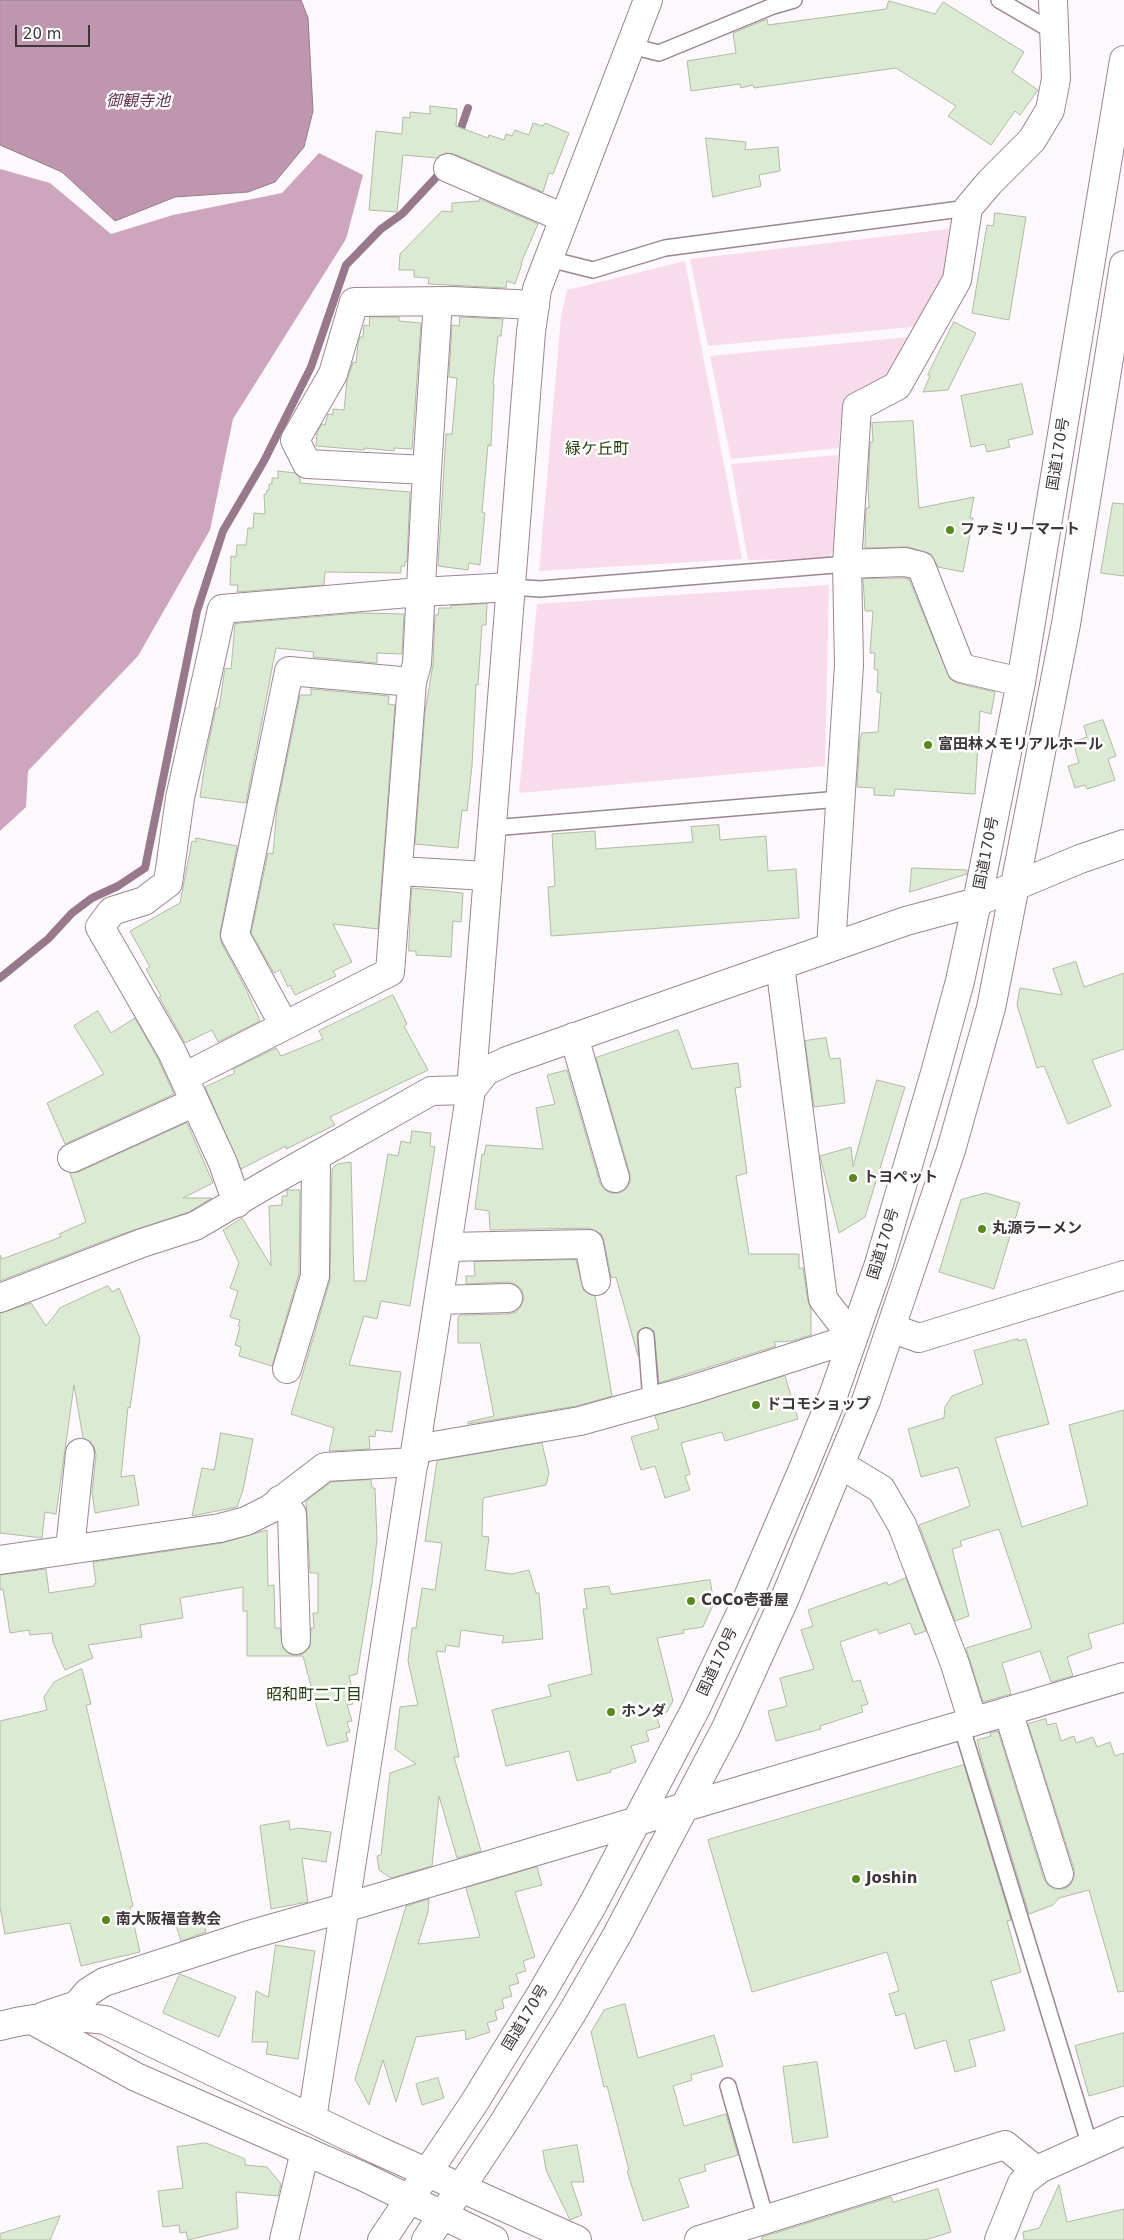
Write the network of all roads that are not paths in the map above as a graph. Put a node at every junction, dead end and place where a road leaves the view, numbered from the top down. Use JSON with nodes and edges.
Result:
{"nodes":[{"id":1,"x":648,"y":0,"type":"edge"},
{"id":2,"x":794,"y":0,"type":"edge"},
{"id":3,"x":999,"y":0,"type":"edge"},
{"id":4,"x":1053,"y":0,"type":"edge"},
{"id":5,"x":1054,"y":32,"type":"junction"},
{"id":6,"x":631,"y":46,"type":"junction"},
{"id":7,"x":1124,"y":60,"type":"edge"},
{"id":8,"x":448,"y":168,"type":"dead end"},
{"id":9,"x":968,"y":208,"type":"junction"},
{"id":10,"x":564,"y":218,"type":"junction"},
{"id":11,"x":549,"y":259,"type":"junction"},
{"id":12,"x":1124,"y":265,"type":"edge"},
{"id":13,"x":438,"y":301,"type":"junction"},
{"id":14,"x":535,"y":305,"type":"junction"},
{"id":15,"x":427,"y":470,"type":"junction"},
{"id":16,"x":847,"y":564,"type":"junction"},
{"id":17,"x":511,"y":587,"type":"junction"},
{"id":18,"x":420,"y":592,"type":"junction"},
{"id":19,"x":412,"y":682,"type":"junction"},
{"id":20,"x":1021,"y":682,"type":"junction"},
{"id":21,"x":840,"y":799,"type":"junction"},
{"id":22,"x":492,"y":828,"type":"junction"},
{"id":23,"x":1124,"y":844,"type":"edge"},
{"id":24,"x":398,"y":871,"type":"junction"},
{"id":25,"x":488,"y":876,"type":"junction"},
{"id":26,"x":1016,"y":886,"type":"junction"},
{"id":27,"x":977,"y":902,"type":"junction"},
{"id":28,"x":832,"y":947,"type":"junction"},
{"id":29,"x":780,"y":965,"type":"junction"},
{"id":30,"x":284,"y":1025,"type":"junction"},
{"id":31,"x":574,"y":1037,"type":"junction"},
{"id":32,"x":184,"y":1077,"type":"junction"},
{"id":33,"x":471,"y":1090,"type":"junction"},
{"id":34,"x":195,"y":1102,"type":"junction"},
{"id":35,"x":316,"y":1156,"type":"junction"},
{"id":36,"x":72,"y":1158,"type":"dead end"},
{"id":37,"x":615,"y":1178,"type":"dead end"},
{"id":38,"x":237,"y":1202,"type":"junction"},
{"id":39,"x":447,"y":1247,"type":"junction"},
{"id":40,"x":1124,"y":1275,"type":"edge"},
{"id":41,"x":596,"y":1281,"type":"dead end"},
{"id":42,"x":0,"y":1298,"type":"edge"},
{"id":43,"x":508,"y":1298,"type":"dead end"},
{"id":44,"x":439,"y":1300,"type":"junction"},
{"id":45,"x":891,"y":1328,"type":"junction"},
{"id":46,"x":646,"y":1336,"type":"dead end"},
{"id":47,"x":853,"y":1338,"type":"junction"},
{"id":48,"x":287,"y":1369,"type":"dead end"},
{"id":49,"x":651,"y":1401,"type":"junction"},
{"id":50,"x":80,"y":1453,"type":"dead end"},
{"id":51,"x":415,"y":1455,"type":"junction"},
{"id":52,"x":840,"y":1465,"type":"junction"},
{"id":53,"x":280,"y":1500,"type":"junction"},
{"id":54,"x":70,"y":1549,"type":"junction"},
{"id":55,"x":0,"y":1560,"type":"edge"},
{"id":56,"x":296,"y":1640,"type":"dead end"},
{"id":57,"x":1124,"y":1677,"type":"edge"},
{"id":58,"x":1008,"y":1711,"type":"junction"},
{"id":59,"x":967,"y":1723,"type":"junction"},
{"id":60,"x":684,"y":1807,"type":"junction"},
{"id":61,"x":636,"y":1822,"type":"junction"},
{"id":62,"x":1059,"y":1874,"type":"dead end"},
{"id":63,"x":344,"y":1908,"type":"junction"},
{"id":64,"x":32,"y":2020,"type":"junction"},
{"id":65,"x":0,"y":2026,"type":"edge"},
{"id":66,"x":728,"y":2086,"type":"dead end"},
{"id":67,"x":312,"y":2119,"type":"junction"},
{"id":68,"x":1124,"y":2131,"type":"edge"},
{"id":69,"x":1090,"y":2146,"type":"junction"},
{"id":70,"x":305,"y":2151,"type":"junction"},
{"id":71,"x":1037,"y":2171,"type":"junction"},
{"id":72,"x":428,"y":2173,"type":"junction"},
{"id":73,"x":461,"y":2187,"type":"junction"},
{"id":74,"x":410,"y":2199,"type":"junction"},
{"id":75,"x":442,"y":2215,"type":"junction"},
{"id":76,"x":766,"y":2219,"type":"junction"},
{"id":77,"x":284,"y":2240,"type":"edge"},
{"id":78,"x":382,"y":2240,"type":"edge"},
{"id":79,"x":426,"y":2240,"type":"edge"},
{"id":80,"x":494,"y":2240,"type":"edge"},
{"id":81,"x":577,"y":2240,"type":"edge"},
{"id":82,"x":699,"y":2240,"type":"edge"},
{"id":83,"x":999,"y":2240,"type":"edge"}],
"edges":[{"from":1,"to":6,"type":"main road"},
{"from":2,"to":6,"type":"lane"},
{"from":3,"to":5,"type":"lane"},
{"from":4,"to":5,"type":"main road"},
{"from":5,"to":9,"type":"main road"},
{"from":6,"to":10,"type":"main road"},
{"from":7,"to":20,"type":"main road","name":"国道170号"},
{"from":8,"to":10,"type":"main road"},
{"from":9,"to":11,"type":"lane"},
{"from":9,"to":16,"type":"main road"},
{"from":10,"to":11,"type":"main road"},
{"from":11,"to":14,"type":"main road"},
{"from":12,"to":26,"type":"main road"},
{"from":13,"to":14,"type":"main road"},
{"from":13,"to":15,"type":"main road"},
{"from":13,"to":15,"type":"main road"},
{"from":14,"to":17,"type":"main road"},
{"from":15,"to":18,"type":"main road"},
{"from":16,"to":17,"type":"lane"},
{"from":16,"to":20,"type":"main road"},
{"from":16,"to":21,"type":"main road"},
{"from":17,"to":18,"type":"main road"},
{"from":17,"to":22,"type":"main road"},
{"from":18,"to":19,"type":"main road"},
{"from":18,"to":32,"type":"main road"},
{"from":19,"to":24,"type":"main road"},
{"from":19,"to":30,"type":"main road"},
{"from":20,"to":27,"type":"main road","name":"国道170号"},
{"from":21,"to":22,"type":"lane"},
{"from":21,"to":28,"type":"main road"},
{"from":22,"to":25,"type":"main road"},
{"from":23,"to":26,"type":"main road"},
{"from":24,"to":25,"type":"main road"},
{"from":24,"to":30,"type":"main road"},
{"from":25,"to":33,"type":"main road"},
{"from":26,"to":27,"type":"main road"},
{"from":26,"to":45,"type":"main road"},
{"from":27,"to":28,"type":"main road"},
{"from":27,"to":47,"type":"main road","name":"国道170号"},
{"from":28,"to":29,"type":"main road"},
{"from":29,"to":31,"type":"main road"},
{"from":29,"to":47,"type":"main road"},
{"from":30,"to":32,"type":"main road"},
{"from":31,"to":33,"type":"main road"},
{"from":31,"to":37,"type":"main road"},
{"from":32,"to":34,"type":"main road"},
{"from":33,"to":35,"type":"main road"},
{"from":33,"to":39,"type":"main road"},
{"from":34,"to":36,"type":"main road"},
{"from":34,"to":38,"type":"main road"},
{"from":35,"to":38,"type":"main road"},
{"from":35,"to":48,"type":"main road"},
{"from":38,"to":42,"type":"main road"},
{"from":39,"to":41,"type":"main road"},
{"from":39,"to":44,"type":"main road"},
{"from":40,"to":45,"type":"main road"},
{"from":43,"to":44,"type":"main road"},
{"from":44,"to":51,"type":"main road"},
{"from":45,"to":52,"type":"main road"},
{"from":46,"to":49,"type":"lane"},
{"from":47,"to":49,"type":"main road"},
{"from":47,"to":61,"type":"main road","name":"国道170号"},
{"from":49,"to":51,"type":"main road"},
{"from":50,"to":54,"type":"main road"},
{"from":51,"to":53,"type":"main road"},
{"from":51,"to":63,"type":"main road"},
{"from":52,"to":59,"type":"main road"},
{"from":52,"to":60,"type":"main road"},
{"from":53,"to":54,"type":"main road"},
{"from":53,"to":56,"type":"main road"},
{"from":54,"to":55,"type":"main road"},
{"from":57,"to":58,"type":"main road"},
{"from":58,"to":59,"type":"main road"},
{"from":58,"to":62,"type":"main road"},
{"from":59,"to":60,"type":"main road"},
{"from":59,"to":69,"type":"lane"},
{"from":60,"to":61,"type":"main road"},
{"from":60,"to":73,"type":"main road"},
{"from":61,"to":63,"type":"main road"},
{"from":61,"to":72,"type":"main road","name":"国道170号"},
{"from":63,"to":64,"type":"main road"},
{"from":63,"to":67,"type":"main road"},
{"from":64,"to":65,"type":"main road"},
{"from":64,"to":67,"type":"main road"},
{"from":64,"to":70,"type":"main road"},
{"from":66,"to":76,"type":"lane"},
{"from":67,"to":72,"type":"main road"},
{"from":68,"to":69,"type":"main road"},
{"from":69,"to":71,"type":"main road"},
{"from":70,"to":74,"type":"main road"},
{"from":70,"to":77,"type":"main road"},
{"from":71,"to":76,"type":"main road"},
{"from":71,"to":83,"type":"main road"},
{"from":72,"to":73,"type":"main road"},
{"from":72,"to":74,"type":"main road","name":"国道170号"},
{"from":73,"to":75,"type":"main road"},
{"from":73,"to":81,"type":"main road"},
{"from":74,"to":75,"type":"main road"},
{"from":74,"to":78,"type":"main road","name":"国道170号"},
{"from":75,"to":79,"type":"main road"},
{"from":75,"to":80,"type":"main road"},
{"from":76,"to":82,"type":"main road"}]}
